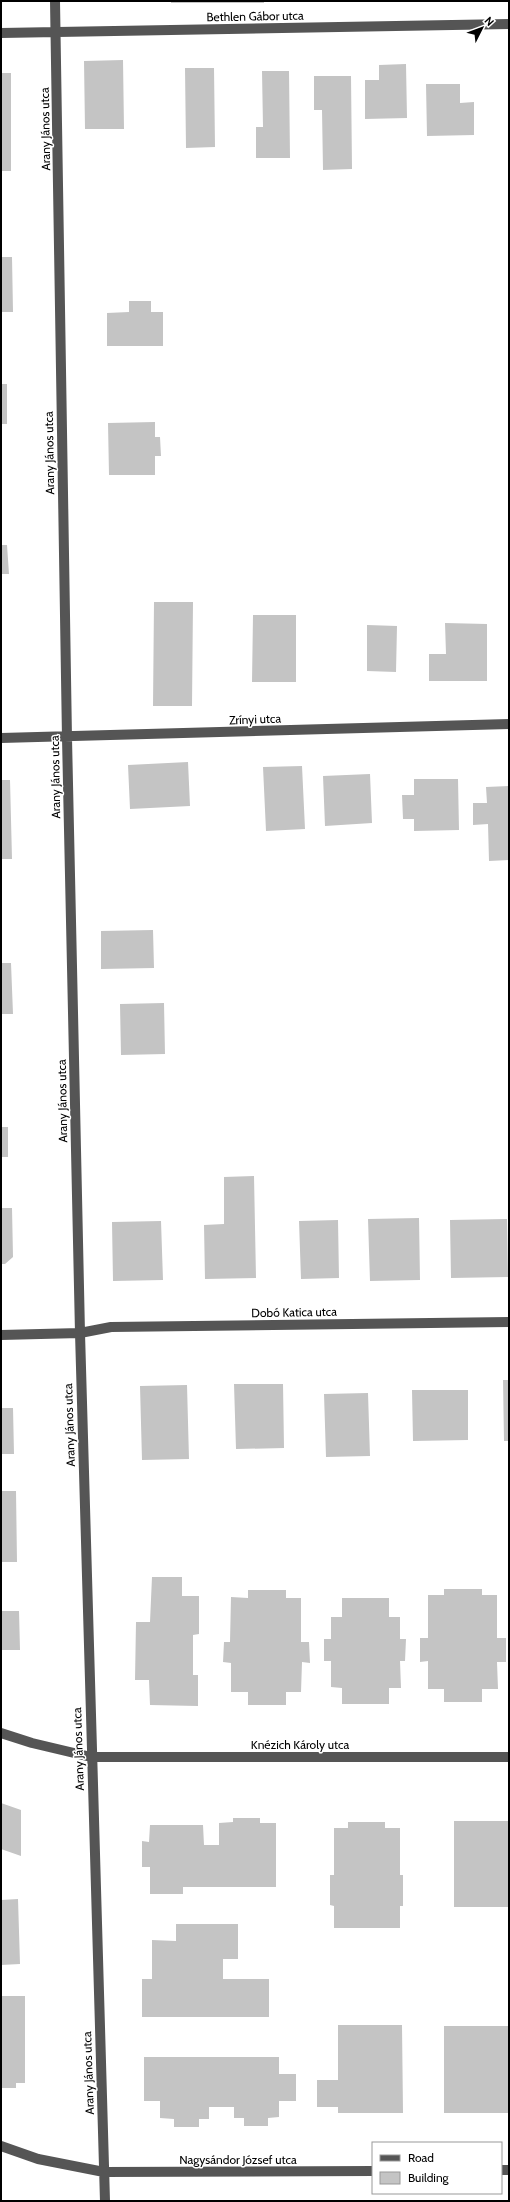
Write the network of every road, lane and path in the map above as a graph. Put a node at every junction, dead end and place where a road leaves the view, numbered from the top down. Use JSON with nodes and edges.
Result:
{"nodes":[{"id":1,"x":55,"y":1,"type":"edge"},
{"id":2,"x":509,"y":24,"type":"edge"},
{"id":3,"x":1,"y":33,"type":"edge"},
{"id":4,"x":56,"y":33,"type":"junction"},
{"id":5,"x":509,"y":724,"type":"edge"},
{"id":6,"x":1,"y":738,"type":"edge"},
{"id":7,"x":67,"y":738,"type":"junction"},
{"id":8,"x":509,"y":1322,"type":"edge"},
{"id":9,"x":80,"y":1333,"type":"junction"},
{"id":10,"x":1,"y":1335,"type":"edge"},
{"id":11,"x":1,"y":1732,"type":"edge"},
{"id":12,"x":91,"y":1757,"type":"junction"},
{"id":13,"x":509,"y":1757,"type":"edge"},
{"id":14,"x":1,"y":2146,"type":"edge"},
{"id":15,"x":372,"y":2171,"type":"edge"},
{"id":16,"x":104,"y":2172,"type":"junction"},
{"id":17,"x":105,"y":2201,"type":"edge"}],
"edges":[{"from":1,"to":4,"type":"street","name":"Arany János utca"},
{"from":2,"to":4,"type":"street","name":"Bethlen Gábor utca"},
{"from":3,"to":4,"type":"street","name":"Bethlen Gábor utca"},
{"from":4,"to":7,"type":"street","name":"Arany János utca"},
{"from":5,"to":7,"type":"street","name":"Zrínyi utca"},
{"from":6,"to":7,"type":"street","name":"Zrínyi utca"},
{"from":7,"to":9,"type":"street","name":"Arany János utca"},
{"from":8,"to":9,"type":"street","name":"Dobó Katica utca"},
{"from":9,"to":10,"type":"street","name":"Dobó Katica utca"},
{"from":9,"to":12,"type":"street","name":"Arany János utca"},
{"from":11,"to":12,"type":"street","name":"Knézich Károly utca"},
{"from":12,"to":13,"type":"street","name":"Knézich Károly utca"},
{"from":12,"to":16,"type":"street","name":"Arany János utca"},
{"from":14,"to":16,"type":"street","name":"Nagysándor József utca"},
{"from":15,"to":16,"type":"street","name":"Nagysándor József utca"},
{"from":16,"to":17,"type":"street","name":"Arany János utca"}]}
